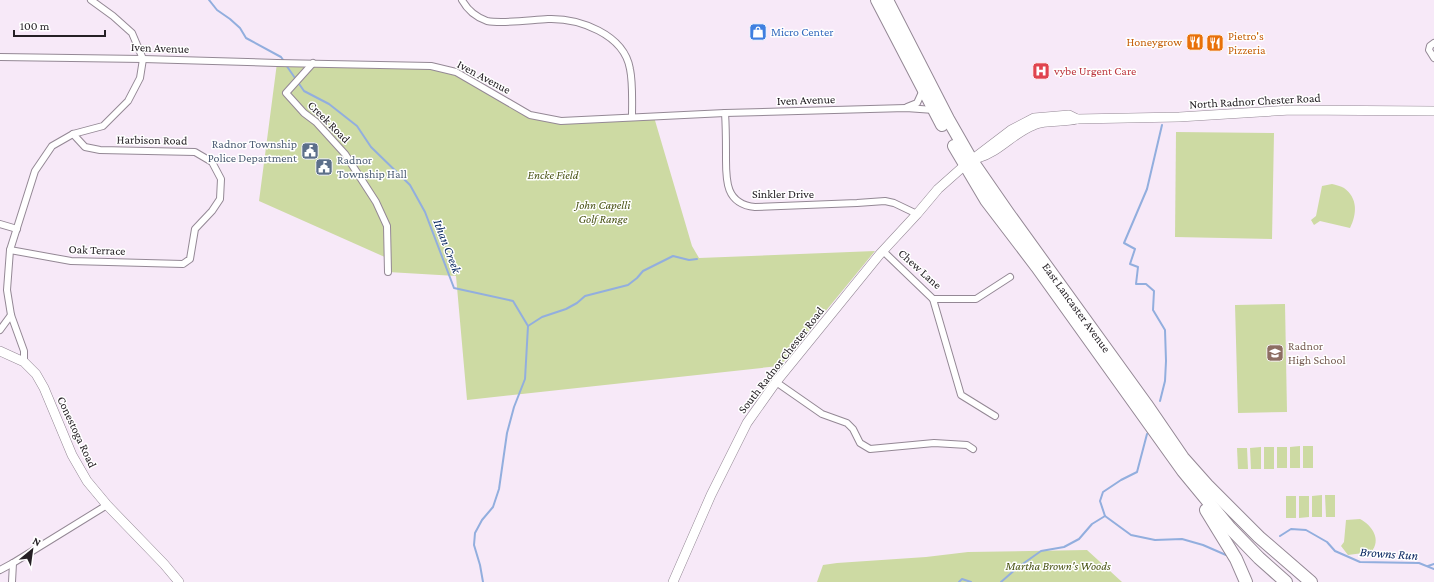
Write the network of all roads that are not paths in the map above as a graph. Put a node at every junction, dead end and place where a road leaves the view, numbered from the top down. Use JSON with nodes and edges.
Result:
{"nodes":[{"id":1,"x":91,"y":0,"type":"edge"},
{"id":2,"x":462,"y":0,"type":"edge"},
{"id":3,"x":877,"y":0,"type":"edge"},
{"id":4,"x":887,"y":0,"type":"edge"},
{"id":5,"x":1434,"y":43,"type":"edge"},
{"id":6,"x":0,"y":56,"type":"edge"},
{"id":7,"x":1434,"y":58,"type":"edge"},
{"id":8,"x":143,"y":59,"type":"junction"},
{"id":9,"x":313,"y":63,"type":"junction"},
{"id":10,"x":923,"y":90,"type":"junction"},
{"id":11,"x":906,"y":108,"type":"junction"},
{"id":12,"x":934,"y":110,"type":"junction"},
{"id":13,"x":1434,"y":111,"type":"edge"},
{"id":14,"x":725,"y":113,"type":"junction"},
{"id":15,"x":632,"y":117,"type":"junction"},
{"id":16,"x":73,"y":134,"type":"junction"},
{"id":17,"x":968,"y":163,"type":"junction"},
{"id":18,"x":917,"y":214,"type":"junction"},
{"id":19,"x":0,"y":224,"type":"edge"},
{"id":20,"x":17,"y":229,"type":"junction"},
{"id":21,"x":10,"y":250,"type":"junction"},
{"id":22,"x":884,"y":251,"type":"junction"},
{"id":23,"x":183,"y":264,"type":"joint"},
{"id":24,"x":388,"y":272,"type":"dead end"},
{"id":25,"x":1010,"y":277,"type":"dead end"},
{"id":26,"x":933,"y":299,"type":"junction"},
{"id":27,"x":11,"y":315,"type":"junction"},
{"id":28,"x":0,"y":330,"type":"edge"},
{"id":29,"x":0,"y":351,"type":"edge"},
{"id":30,"x":24,"y":362,"type":"junction"},
{"id":31,"x":776,"y":382,"type":"junction"},
{"id":32,"x":995,"y":416,"type":"dead end"},
{"id":33,"x":973,"y":449,"type":"dead end"},
{"id":34,"x":1183,"y":471,"type":"junction"},
{"id":35,"x":107,"y":505,"type":"junction"},
{"id":36,"x":13,"y":563,"type":"junction"},
{"id":37,"x":1294,"y":568,"type":"junction"},
{"id":38,"x":0,"y":570,"type":"edge"},
{"id":39,"x":1283,"y":581,"type":"edge"},
{"id":40,"x":12,"y":582,"type":"edge"},
{"id":41,"x":179,"y":582,"type":"edge"},
{"id":42,"x":673,"y":582,"type":"edge"},
{"id":43,"x":1246,"y":582,"type":"edge"},
{"id":44,"x":1310,"y":582,"type":"edge"}],
"edges":[{"from":1,"to":8,"type":"street"},
{"from":2,"to":15,"type":"street"},
{"from":3,"to":10,"type":"highway","name":"East Lancaster Avenue"},
{"from":4,"to":17,"type":"highway","name":"East Lancaster Avenue"},
{"from":5,"to":7,"type":"street"},
{"from":6,"to":8,"type":"street","name":"Iven Avenue"},
{"from":8,"to":9,"type":"street","name":"Iven Avenue"},
{"from":8,"to":16,"type":"street"},
{"from":9,"to":15,"type":"street","name":"Iven Avenue"},
{"from":9,"to":24,"type":"street","name":"Creek Road"},
{"from":10,"to":11,"type":"street"},
{"from":10,"to":12,"type":"highway","name":"East Lancaster Avenue"},
{"from":11,"to":12,"type":"street","name":"Iven Avenue"},
{"from":11,"to":14,"type":"street","name":"Iven Avenue"},
{"from":12,"to":17,"type":"highway","name":"East Lancaster Avenue"},
{"from":13,"to":17,"type":"main road","name":"North Radnor Chester Road"},
{"from":14,"to":15,"type":"street","name":"Iven Avenue"},
{"from":14,"to":18,"type":"street","name":"Sinkler Drive"},
{"from":16,"to":20,"type":"street"},
{"from":16,"to":23,"type":"street","name":"Harbison Road"},
{"from":17,"to":18,"type":"main road","name":"North Radnor Chester Road"},
{"from":17,"to":34,"type":"highway","name":"East Lancaster Avenue"},
{"from":17,"to":37,"type":"highway","name":"East Lancaster Avenue"},
{"from":18,"to":22,"type":"main road","name":"North Radnor Chester Road"},
{"from":19,"to":20,"type":"street"},
{"from":20,"to":21,"type":"street"},
{"from":21,"to":23,"type":"street","name":"Oak Terrace"},
{"from":21,"to":27,"type":"street"},
{"from":22,"to":26,"type":"street","name":"Chew Lane"},
{"from":22,"to":31,"type":"main road","name":"South Radnor Chester Road"},
{"from":25,"to":26,"type":"street","name":"Chew Lane"},
{"from":26,"to":32,"type":"street"},
{"from":27,"to":28,"type":"street"},
{"from":27,"to":30,"type":"street"},
{"from":29,"to":30,"type":"main road","name":"Conestoga Road"},
{"from":30,"to":35,"type":"main road","name":"Conestoga Road"},
{"from":31,"to":33,"type":"street"},
{"from":31,"to":42,"type":"main road","name":"South Radnor Chester Road"},
{"from":34,"to":39,"type":"highway","name":"East Lancaster Avenue"},
{"from":34,"to":43,"type":"highway"},
{"from":35,"to":36,"type":"street"},
{"from":35,"to":41,"type":"main road","name":"Conestoga Road"},
{"from":36,"to":38,"type":"street"},
{"from":36,"to":40,"type":"street"},
{"from":37,"to":39,"type":"highway"},
{"from":37,"to":44,"type":"highway","name":"East Lancaster Avenue"}]}
